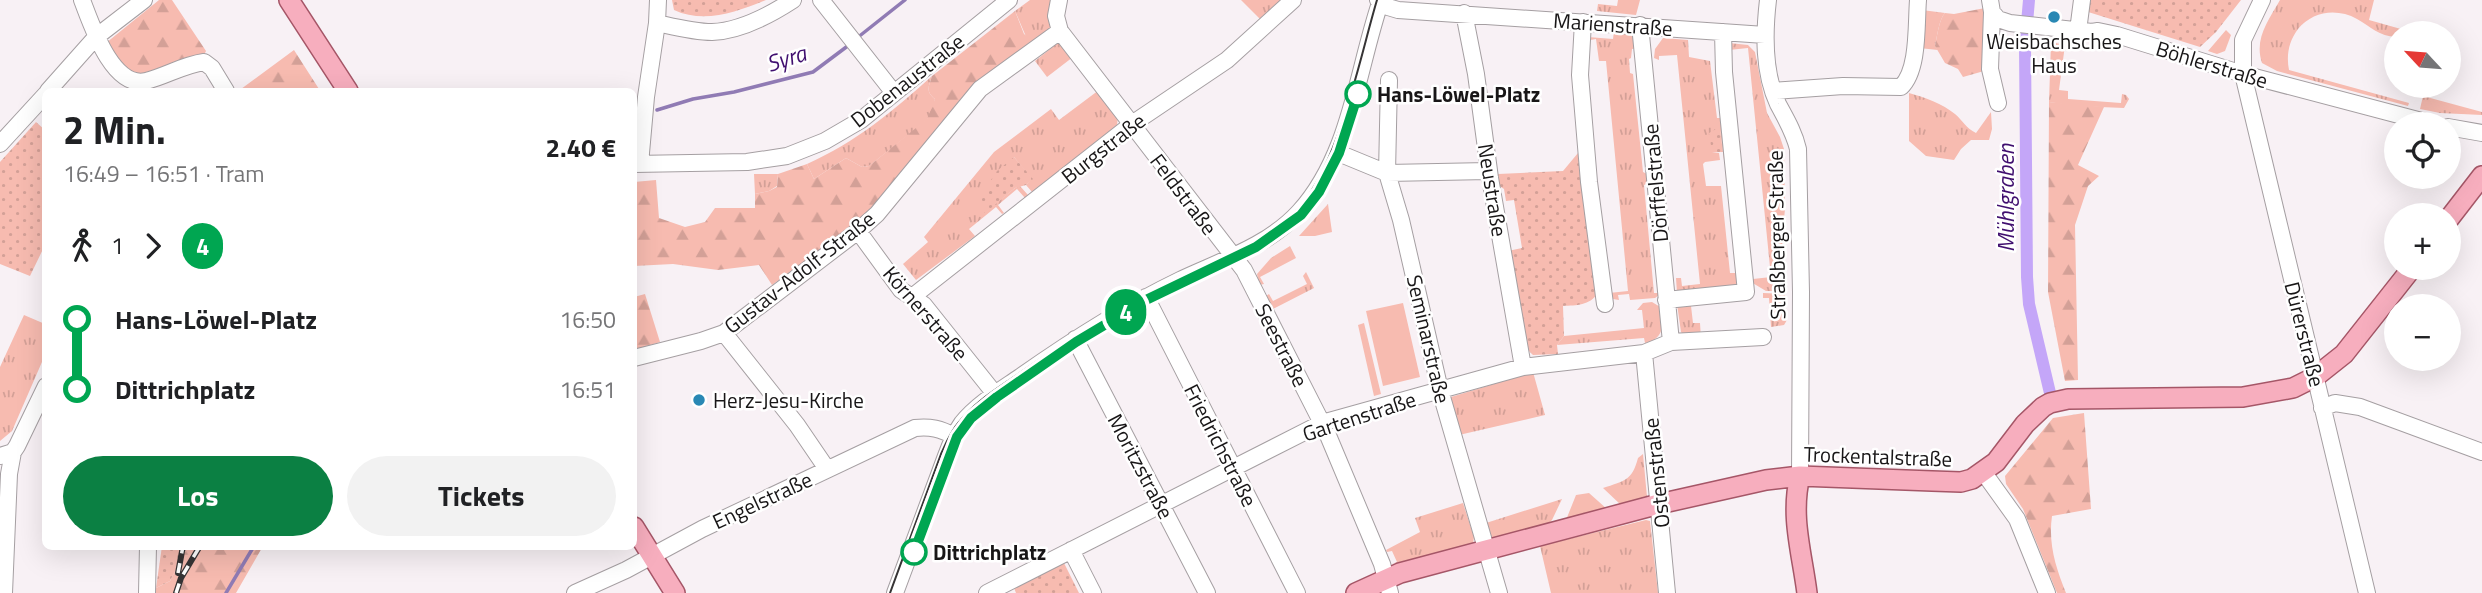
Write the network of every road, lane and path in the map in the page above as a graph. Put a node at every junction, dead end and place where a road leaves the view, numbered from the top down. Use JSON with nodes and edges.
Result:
{"nodes":[{"id":1,"x":82,"y":0,"type":"edge"},
{"id":2,"x":144,"y":0,"type":"edge"},
{"id":3,"x":289,"y":0,"type":"edge"},
{"id":4,"x":658,"y":0,"type":"edge"},
{"id":5,"x":793,"y":0,"type":"edge"},
{"id":6,"x":821,"y":0,"type":"edge"},
{"id":7,"x":1009,"y":0,"type":"edge"},
{"id":8,"x":1059,"y":0,"type":"edge"},
{"id":9,"x":1293,"y":0,"type":"edge"},
{"id":10,"x":1768,"y":0,"type":"edge"},
{"id":11,"x":1918,"y":0,"type":"edge"},
{"id":12,"x":2081,"y":0,"type":"edge"},
{"id":13,"x":2262,"y":0,"type":"edge"},
{"id":14,"x":1380,"y":1,"type":"edge"},
{"id":15,"x":1991,"y":6,"type":"edge"},
{"id":16,"x":1464,"y":13,"type":"junction"},
{"id":17,"x":1583,"y":22,"type":"junction"},
{"id":18,"x":657,"y":23,"type":"junction"},
{"id":19,"x":1640,"y":25,"type":"junction"},
{"id":20,"x":1060,"y":31,"type":"junction"},
{"id":21,"x":2078,"y":31,"type":"junction"},
{"id":22,"x":1723,"y":32,"type":"junction"},
{"id":23,"x":1765,"y":35,"type":"junction"},
{"id":24,"x":96,"y":37,"type":"junction"},
{"id":25,"x":2243,"y":74,"type":"junction"},
{"id":26,"x":1389,"y":80,"type":"dead end"},
{"id":27,"x":343,"y":83,"type":"edge"},
{"id":28,"x":51,"y":88,"type":"edge"},
{"id":29,"x":224,"y":88,"type":"edge"},
{"id":30,"x":1773,"y":91,"type":"junction"},
{"id":31,"x":894,"y":93,"type":"junction"},
{"id":32,"x":42,"y":98,"type":"edge"},
{"id":33,"x":1998,"y":103,"type":"dead end"},
{"id":34,"x":2387,"y":112,"type":"edge"},
{"id":35,"x":1132,"y":124,"type":"junction"},
{"id":36,"x":2461,"y":129,"type":"edge"},
{"id":37,"x":2482,"y":133,"type":"edge"},
{"id":38,"x":0,"y":144,"type":"edge"},
{"id":39,"x":1336,"y":152,"type":"junction"},
{"id":40,"x":637,"y":164,"type":"edge"},
{"id":41,"x":1488,"y":171,"type":"junction"},
{"id":42,"x":1387,"y":173,"type":"junction"},
{"id":43,"x":2482,"y":176,"type":"edge"},
{"id":44,"x":2461,"y":203,"type":"edge"},
{"id":45,"x":858,"y":231,"type":"junction"},
{"id":46,"x":1233,"y":256,"type":"junction"},
{"id":47,"x":2403,"y":280,"type":"edge"},
{"id":48,"x":912,"y":297,"type":"junction"},
{"id":49,"x":1146,"y":297,"type":"junction"},
{"id":50,"x":1666,"y":300,"type":"junction"},
{"id":51,"x":1605,"y":304,"type":"dead end"},
{"id":52,"x":724,"y":332,"type":"junction"},
{"id":53,"x":1763,"y":337,"type":"dead end"},
{"id":54,"x":1075,"y":340,"type":"junction"},
{"id":55,"x":1671,"y":342,"type":"junction"},
{"id":56,"x":1644,"y":353,"type":"junction"},
{"id":57,"x":637,"y":357,"type":"edge"},
{"id":58,"x":1523,"y":367,"type":"junction"},
{"id":59,"x":2315,"y":377,"type":"junction"},
{"id":60,"x":1440,"y":390,"type":"junction"},
{"id":61,"x":42,"y":393,"type":"edge"},
{"id":62,"x":995,"y":394,"type":"junction"},
{"id":63,"x":2322,"y":408,"type":"junction"},
{"id":64,"x":1322,"y":423,"type":"junction"},
{"id":65,"x":954,"y":436,"type":"junction"},
{"id":66,"x":2482,"y":452,"type":"edge"},
{"id":67,"x":6,"y":454,"type":"edge"},
{"id":68,"x":1233,"y":467,"type":"junction"},
{"id":69,"x":827,"y":469,"type":"junction"},
{"id":70,"x":1984,"y":473,"type":"junction"},
{"id":71,"x":1800,"y":476,"type":"junction"},
{"id":72,"x":1162,"y":504,"type":"junction"},
{"id":73,"x":1659,"y":504,"type":"junction"},
{"id":74,"x":637,"y":532,"type":"edge"},
{"id":75,"x":148,"y":550,"type":"edge"},
{"id":76,"x":1071,"y":550,"type":"junction"},
{"id":77,"x":1486,"y":550,"type":"junction"},
{"id":78,"x":652,"y":556,"type":"junction"},
{"id":79,"x":1388,"y":586,"type":"edge"},
{"id":80,"x":4,"y":593,"type":"edge"},
{"id":81,"x":147,"y":593,"type":"edge"},
{"id":82,"x":575,"y":593,"type":"edge"},
{"id":83,"x":675,"y":593,"type":"edge"},
{"id":84,"x":895,"y":593,"type":"edge"},
{"id":85,"x":987,"y":593,"type":"edge"},
{"id":86,"x":1093,"y":593,"type":"edge"},
{"id":87,"x":1207,"y":593,"type":"edge"},
{"id":88,"x":1297,"y":593,"type":"edge"},
{"id":89,"x":1356,"y":593,"type":"edge"},
{"id":90,"x":1499,"y":593,"type":"edge"},
{"id":91,"x":1667,"y":593,"type":"edge"},
{"id":92,"x":1807,"y":593,"type":"edge"},
{"id":93,"x":2047,"y":593,"type":"edge"},
{"id":94,"x":2367,"y":593,"type":"edge"}],
"edges":[{"from":1,"to":24,"type":"street"},
{"from":2,"to":24,"type":"street"},
{"from":3,"to":27,"type":"main road"},
{"from":4,"to":18,"type":"street"},
{"from":5,"to":18,"type":"street"},
{"from":6,"to":31,"type":"street"},
{"from":7,"to":31,"type":"street","name":"Dobenaustraße"},
{"from":8,"to":20,"type":"street"},
{"from":9,"to":35,"type":"street","name":"Burgstraße"},
{"from":10,"to":23,"type":"street","name":"Straßberger Straße"},
{"from":11,"to":30,"type":"street"},
{"from":12,"to":21,"type":"street"},
{"from":13,"to":25,"type":"street","name":"Dürerstraße"},
{"from":14,"to":16,"type":"street","name":"Marienstraße"},
{"from":14,"to":39,"type":"street"},
{"from":15,"to":21,"type":"street","name":"Böhlerstraße"},
{"from":15,"to":33,"type":"street"},
{"from":16,"to":17,"type":"street","name":"Marienstraße"},
{"from":16,"to":41,"type":"street","name":"Neustraße"},
{"from":17,"to":19,"type":"street","name":"Marienstraße"},
{"from":17,"to":51,"type":"street"},
{"from":18,"to":40,"type":"street"},
{"from":19,"to":22,"type":"street","name":"Marienstraße"},
{"from":19,"to":50,"type":"street","name":"Dörffelstraße"},
{"from":20,"to":35,"type":"street","name":"Feldstraße"},
{"from":20,"to":45,"type":"street","name":"Gustav-Adolf-Straße"},
{"from":21,"to":25,"type":"street","name":"Böhlerstraße"},
{"from":22,"to":23,"type":"street","name":"Marienstraße"},
{"from":22,"to":50,"type":"street","name":"Straßberger Straße"},
{"from":23,"to":30,"type":"street","name":"Straßberger Straße"},
{"from":24,"to":28,"type":"street"},
{"from":24,"to":29,"type":"street"},
{"from":25,"to":34,"type":"street","name":"Böhlerstraße"},
{"from":25,"to":59,"type":"street","name":"Dürerstraße"},
{"from":26,"to":42,"type":"street","name":"Seminarstraße"},
{"from":30,"to":71,"type":"street","name":"Straßberger Straße"},
{"from":31,"to":40,"type":"street","name":"Dobenaustraße"},
{"from":32,"to":38,"type":"street"},
{"from":35,"to":46,"type":"street","name":"Feldstraße"},
{"from":35,"to":48,"type":"street","name":"Burgstraße"},
{"from":36,"to":37,"type":"street"},
{"from":39,"to":42,"type":"street"},
{"from":39,"to":46,"type":"street"},
{"from":41,"to":42,"type":"street"},
{"from":41,"to":58,"type":"street","name":"Neustraße"},
{"from":42,"to":60,"type":"street","name":"Seminarstraße"},
{"from":43,"to":44,"type":"main road"},
{"from":45,"to":48,"type":"street","name":"Körnerstraße"},
{"from":45,"to":52,"type":"street","name":"Gustav-Adolf-Straße"},
{"from":46,"to":49,"type":"street"},
{"from":46,"to":64,"type":"street","name":"Seestraße"},
{"from":47,"to":59,"type":"main road"},
{"from":48,"to":62,"type":"street","name":"Körnerstraße"},
{"from":49,"to":54,"type":"street"},
{"from":49,"to":68,"type":"street","name":"Friedrichstraße"},
{"from":50,"to":55,"type":"street","name":"Dörffelstraße"},
{"from":52,"to":57,"type":"street","name":"Gustav-Adolf-Straße"},
{"from":52,"to":69,"type":"street"},
{"from":53,"to":55,"type":"street","name":"Gartenstraße"},
{"from":54,"to":62,"type":"street"},
{"from":54,"to":72,"type":"street","name":"Moritzstraße"},
{"from":55,"to":56,"type":"street","name":"Gartenstraße"},
{"from":56,"to":58,"type":"street","name":"Gartenstraße"},
{"from":56,"to":73,"type":"street","name":"Ostenstraße"},
{"from":58,"to":60,"type":"street","name":"Gartenstraße"},
{"from":59,"to":63,"type":"street","name":"Dürerstraße"},
{"from":59,"to":70,"type":"main road"},
{"from":60,"to":64,"type":"street","name":"Gartenstraße"},
{"from":60,"to":77,"type":"street","name":"Seminarstraße"},
{"from":61,"to":67,"type":"street"},
{"from":62,"to":65,"type":"street"},
{"from":63,"to":66,"type":"street"},
{"from":63,"to":94,"type":"street","name":"Dürerstraße"},
{"from":64,"to":68,"type":"street","name":"Gartenstraße"},
{"from":64,"to":79,"type":"street","name":"Seestraße"},
{"from":65,"to":69,"type":"street","name":"Engelstraße"},
{"from":65,"to":84,"type":"street"},
{"from":67,"to":80,"type":"street"},
{"from":68,"to":72,"type":"street","name":"Gartenstraße"},
{"from":68,"to":88,"type":"street","name":"Friedrichstraße"},
{"from":69,"to":78,"type":"street","name":"Engelstraße"},
{"from":70,"to":71,"type":"main road","name":"Trockentalstraße"},
{"from":70,"to":93,"type":"street"},
{"from":71,"to":73,"type":"main road","name":"Trockentalstraße"},
{"from":71,"to":92,"type":"main road","name":"Straßberger Straße"},
{"from":72,"to":76,"type":"street","name":"Gartenstraße"},
{"from":72,"to":87,"type":"street","name":"Moritzstraße"},
{"from":73,"to":77,"type":"main road","name":"Trockentalstraße"},
{"from":73,"to":91,"type":"street","name":"Ostenstraße"},
{"from":74,"to":78,"type":"main road"},
{"from":75,"to":81,"type":"street"},
{"from":76,"to":85,"type":"street","name":"Gartenstraße"},
{"from":76,"to":86,"type":"street"},
{"from":77,"to":79,"type":"main road","name":"Trockentalstraße"},
{"from":77,"to":90,"type":"street","name":"Seminarstraße"},
{"from":78,"to":82,"type":"street","name":"Engelstraße"},
{"from":78,"to":83,"type":"main road"},
{"from":79,"to":89,"type":"main road","name":"Trockentalstraße"}]}
